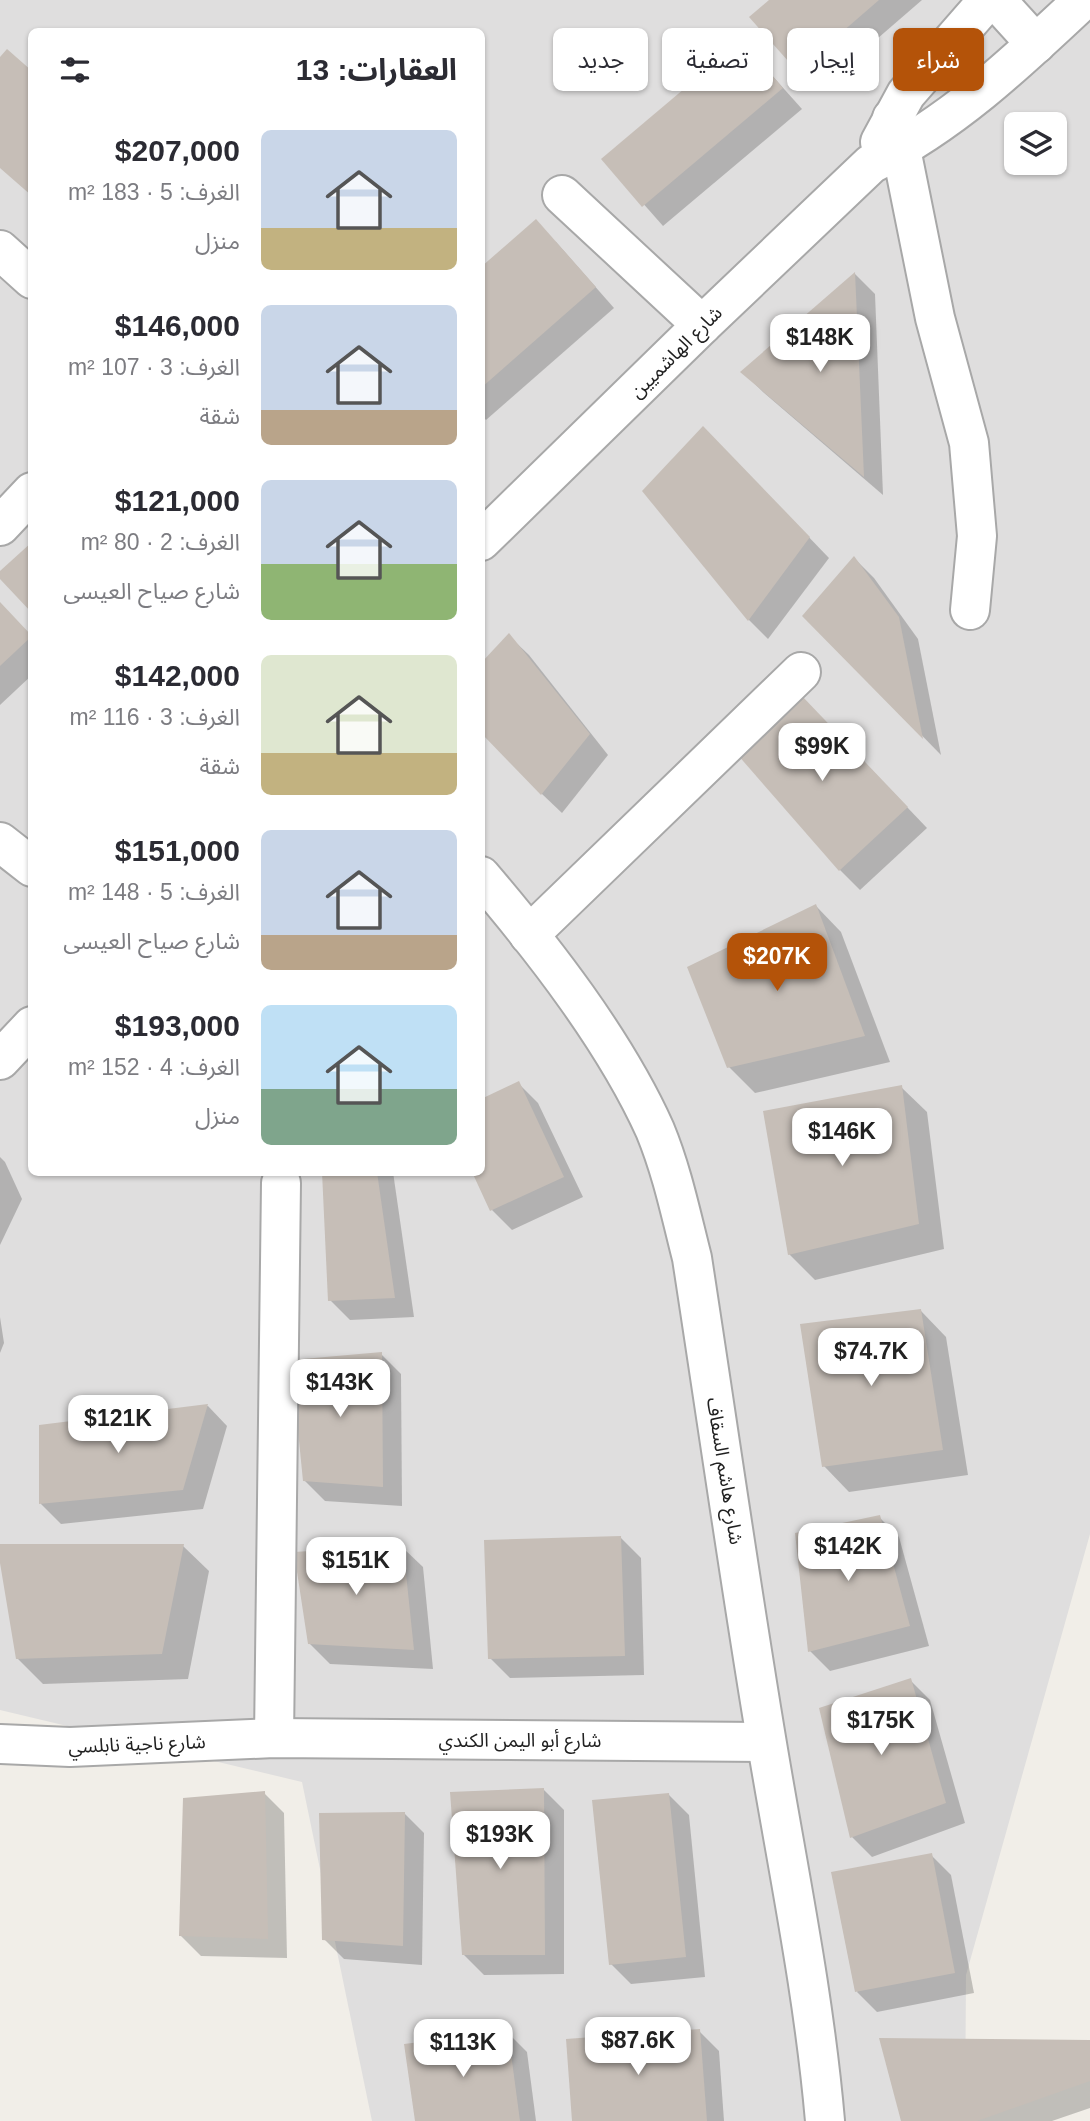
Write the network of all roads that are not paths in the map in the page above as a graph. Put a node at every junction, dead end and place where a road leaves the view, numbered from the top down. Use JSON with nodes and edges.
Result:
{"nodes":[{"id":1,"x":988,"y":0,"type":"edge"},
{"id":2,"x":996,"y":0,"type":"edge"},
{"id":3,"x":1083,"y":0,"type":"edge"},
{"id":4,"x":1036,"y":44,"type":"junction"},
{"id":5,"x":888,"y":144,"type":"junction"},
{"id":6,"x":562,"y":195,"type":"dead end"},
{"id":7,"x":0,"y":250,"type":"edge"},
{"id":8,"x":28,"y":275,"type":"edge"},
{"id":9,"x":702,"y":325,"type":"junction"},
{"id":10,"x":28,"y":496,"type":"edge"},
{"id":11,"x":0,"y":526,"type":"edge"},
{"id":12,"x":485,"y":537,"type":"edge"},
{"id":13,"x":970,"y":610,"type":"dead end"},
{"id":14,"x":801,"y":672,"type":"dead end"},
{"id":15,"x":0,"y":842,"type":"edge"},
{"id":16,"x":28,"y":864,"type":"edge"},
{"id":17,"x":485,"y":881,"type":"edge"},
{"id":18,"x":529,"y":935,"type":"junction"},
{"id":19,"x":28,"y":1030,"type":"edge"},
{"id":20,"x":0,"y":1060,"type":"edge"},
{"id":21,"x":281,"y":1183,"type":"dead end"},
{"id":22,"x":274,"y":1738,"type":"junction"},
{"id":23,"x":766,"y":1742,"type":"junction"},
{"id":24,"x":0,"y":1744,"type":"edge"},
{"id":25,"x":825,"y":2121,"type":"edge"}],
"edges":[{"from":1,"to":5,"type":"street","name":"شارع الهاشميين"},
{"from":2,"to":4,"type":"street"},
{"from":3,"to":4,"type":"street","name":"شارع الهاشميين"},
{"from":4,"to":5,"type":"street","name":"شارع الهاشميين"},
{"from":5,"to":9,"type":"street","name":"شارع الهاشميين"},
{"from":5,"to":13,"type":"street"},
{"from":6,"to":9,"type":"street"},
{"from":7,"to":8,"type":"street"},
{"from":9,"to":12,"type":"street","name":"شارع الهاشميين"},
{"from":10,"to":11,"type":"street"},
{"from":14,"to":18,"type":"street"},
{"from":15,"to":16,"type":"street"},
{"from":17,"to":18,"type":"street","name":"شارع هاشم السقاف"},
{"from":18,"to":23,"type":"street","name":"شارع هاشم السقاف"},
{"from":19,"to":20,"type":"street"},
{"from":21,"to":22,"type":"street"},
{"from":22,"to":23,"type":"street","name":"شارع أبو اليمن الكندي"},
{"from":22,"to":24,"type":"street","name":"شارع ناجية نابلسي"},
{"from":23,"to":25,"type":"street","name":"شارع هاشم السقاف"}]}
